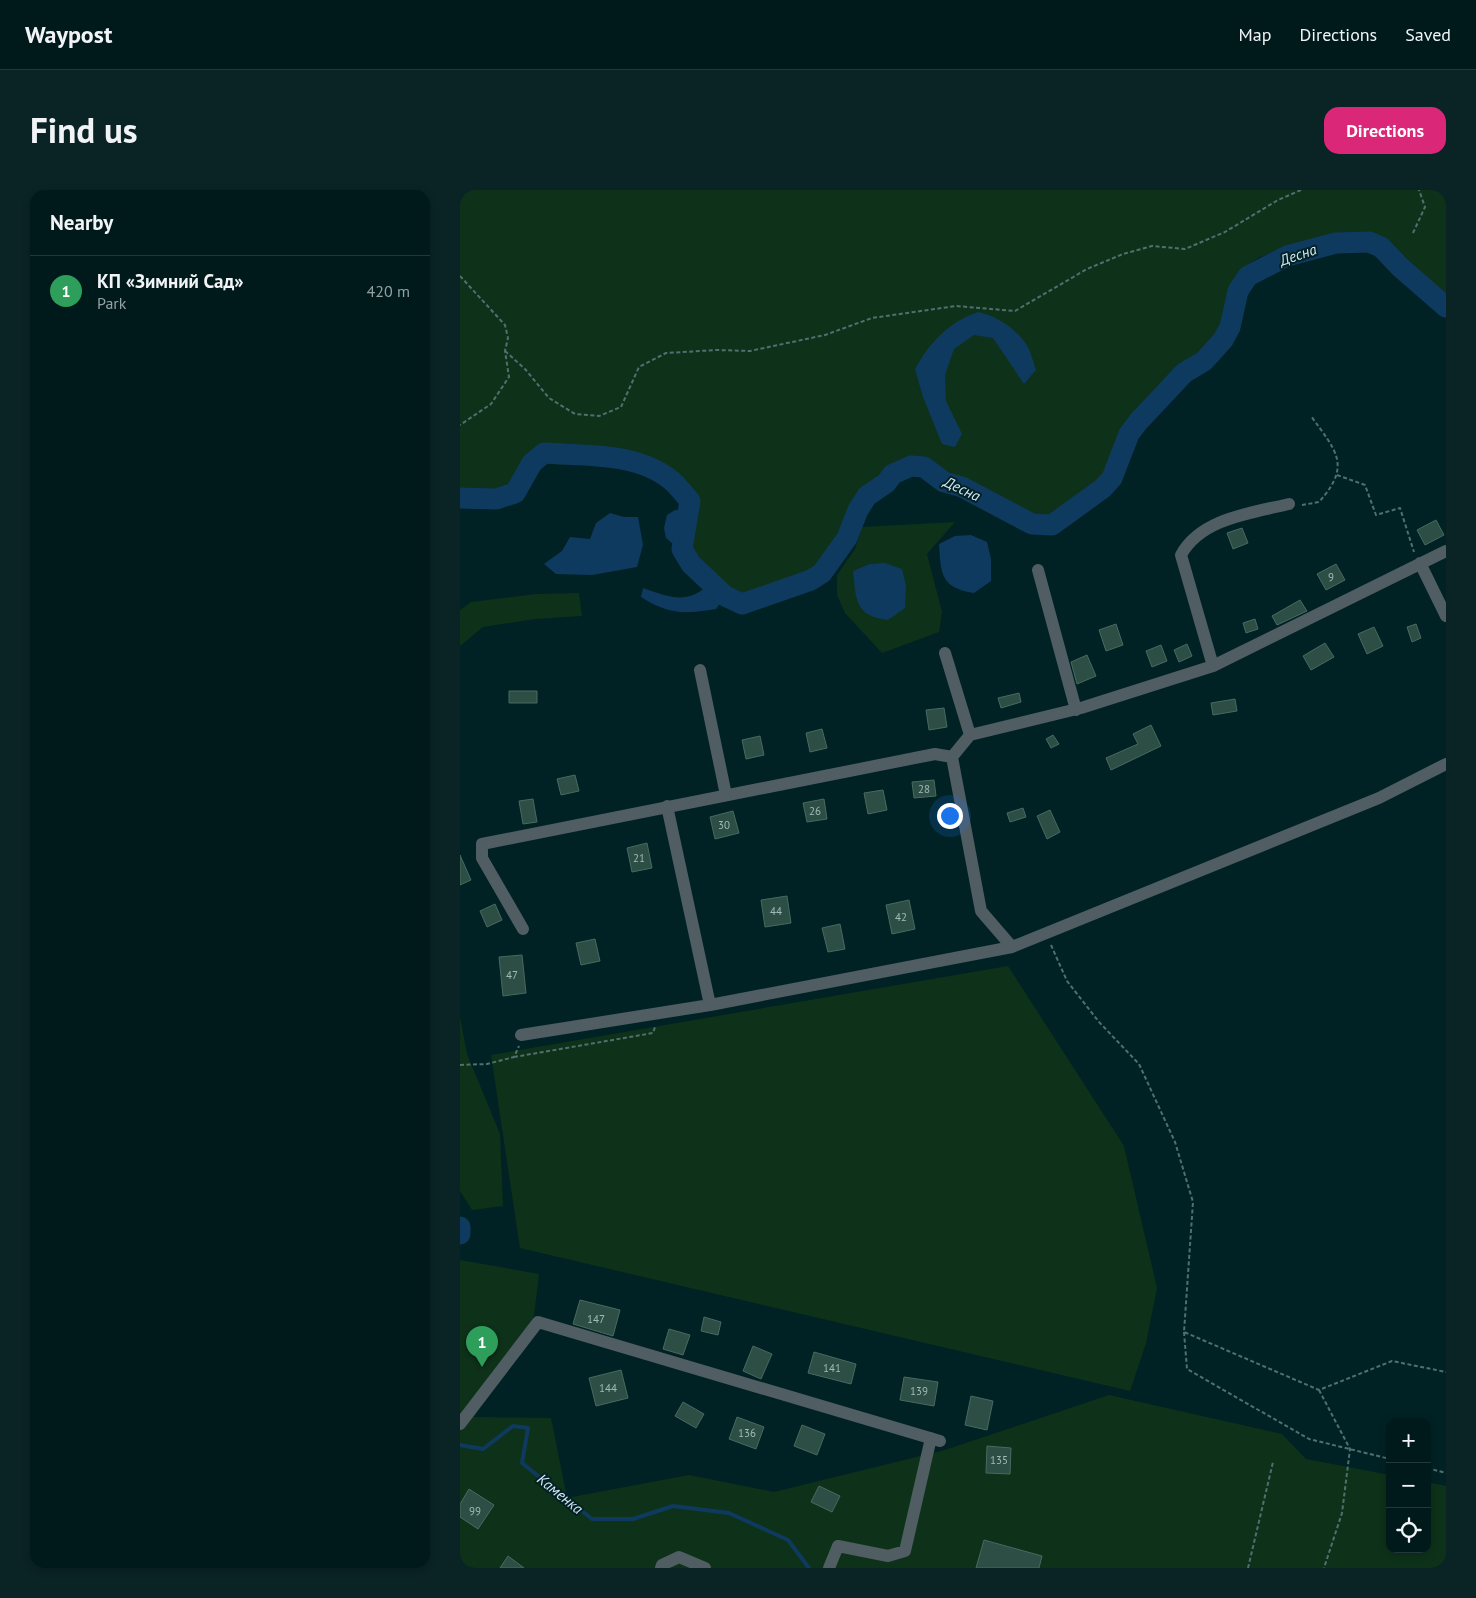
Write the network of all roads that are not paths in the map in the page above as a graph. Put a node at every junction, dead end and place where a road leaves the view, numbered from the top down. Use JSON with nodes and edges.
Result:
{"nodes":[{"id":1,"x":1289,"y":504,"type":"road end"},
{"id":2,"x":1446,"y":550,"type":"edge"},
{"id":3,"x":1420,"y":563,"type":"junction"},
{"id":4,"x":1038,"y":570,"type":"dead end"},
{"id":5,"x":1446,"y":616,"type":"edge"},
{"id":6,"x":945,"y":653,"type":"dead end"},
{"id":7,"x":1213,"y":666,"type":"junction"},
{"id":8,"x":700,"y":670,"type":"dead end"},
{"id":9,"x":1076,"y":710,"type":"junction"},
{"id":10,"x":970,"y":734,"type":"junction"},
{"id":11,"x":952,"y":757,"type":"junction"},
{"id":12,"x":1446,"y":764,"type":"edge"},
{"id":13,"x":726,"y":795,"type":"junction"},
{"id":14,"x":667,"y":806,"type":"junction"},
{"id":15,"x":523,"y":929,"type":"dead end"},
{"id":16,"x":1012,"y":947,"type":"junction"},
{"id":17,"x":710,"y":1005,"type":"junction"},
{"id":18,"x":520,"y":1035,"type":"road end"},
{"id":19,"x":460,"y":1424,"type":"edge"},
{"id":20,"x":661,"y":1568,"type":"edge"},
{"id":21,"x":705,"y":1568,"type":"edge"},
{"id":22,"x":829,"y":1568,"type":"edge"}],
"edges":[{"from":1,"to":7,"type":"street"},
{"from":2,"to":3,"type":"street"},
{"from":3,"to":5,"type":"street"},
{"from":3,"to":7,"type":"street"},
{"from":4,"to":9,"type":"street"},
{"from":6,"to":10,"type":"street"},
{"from":7,"to":9,"type":"street"},
{"from":8,"to":13,"type":"street"},
{"from":9,"to":10,"type":"street"},
{"from":10,"to":11,"type":"street"},
{"from":11,"to":13,"type":"street"},
{"from":11,"to":16,"type":"street"},
{"from":12,"to":16,"type":"street"},
{"from":13,"to":14,"type":"street"},
{"from":14,"to":15,"type":"street"},
{"from":14,"to":17,"type":"street"},
{"from":16,"to":17,"type":"street"},
{"from":17,"to":18,"type":"street"},
{"from":19,"to":22,"type":"street"},
{"from":20,"to":21,"type":"street"}]}
